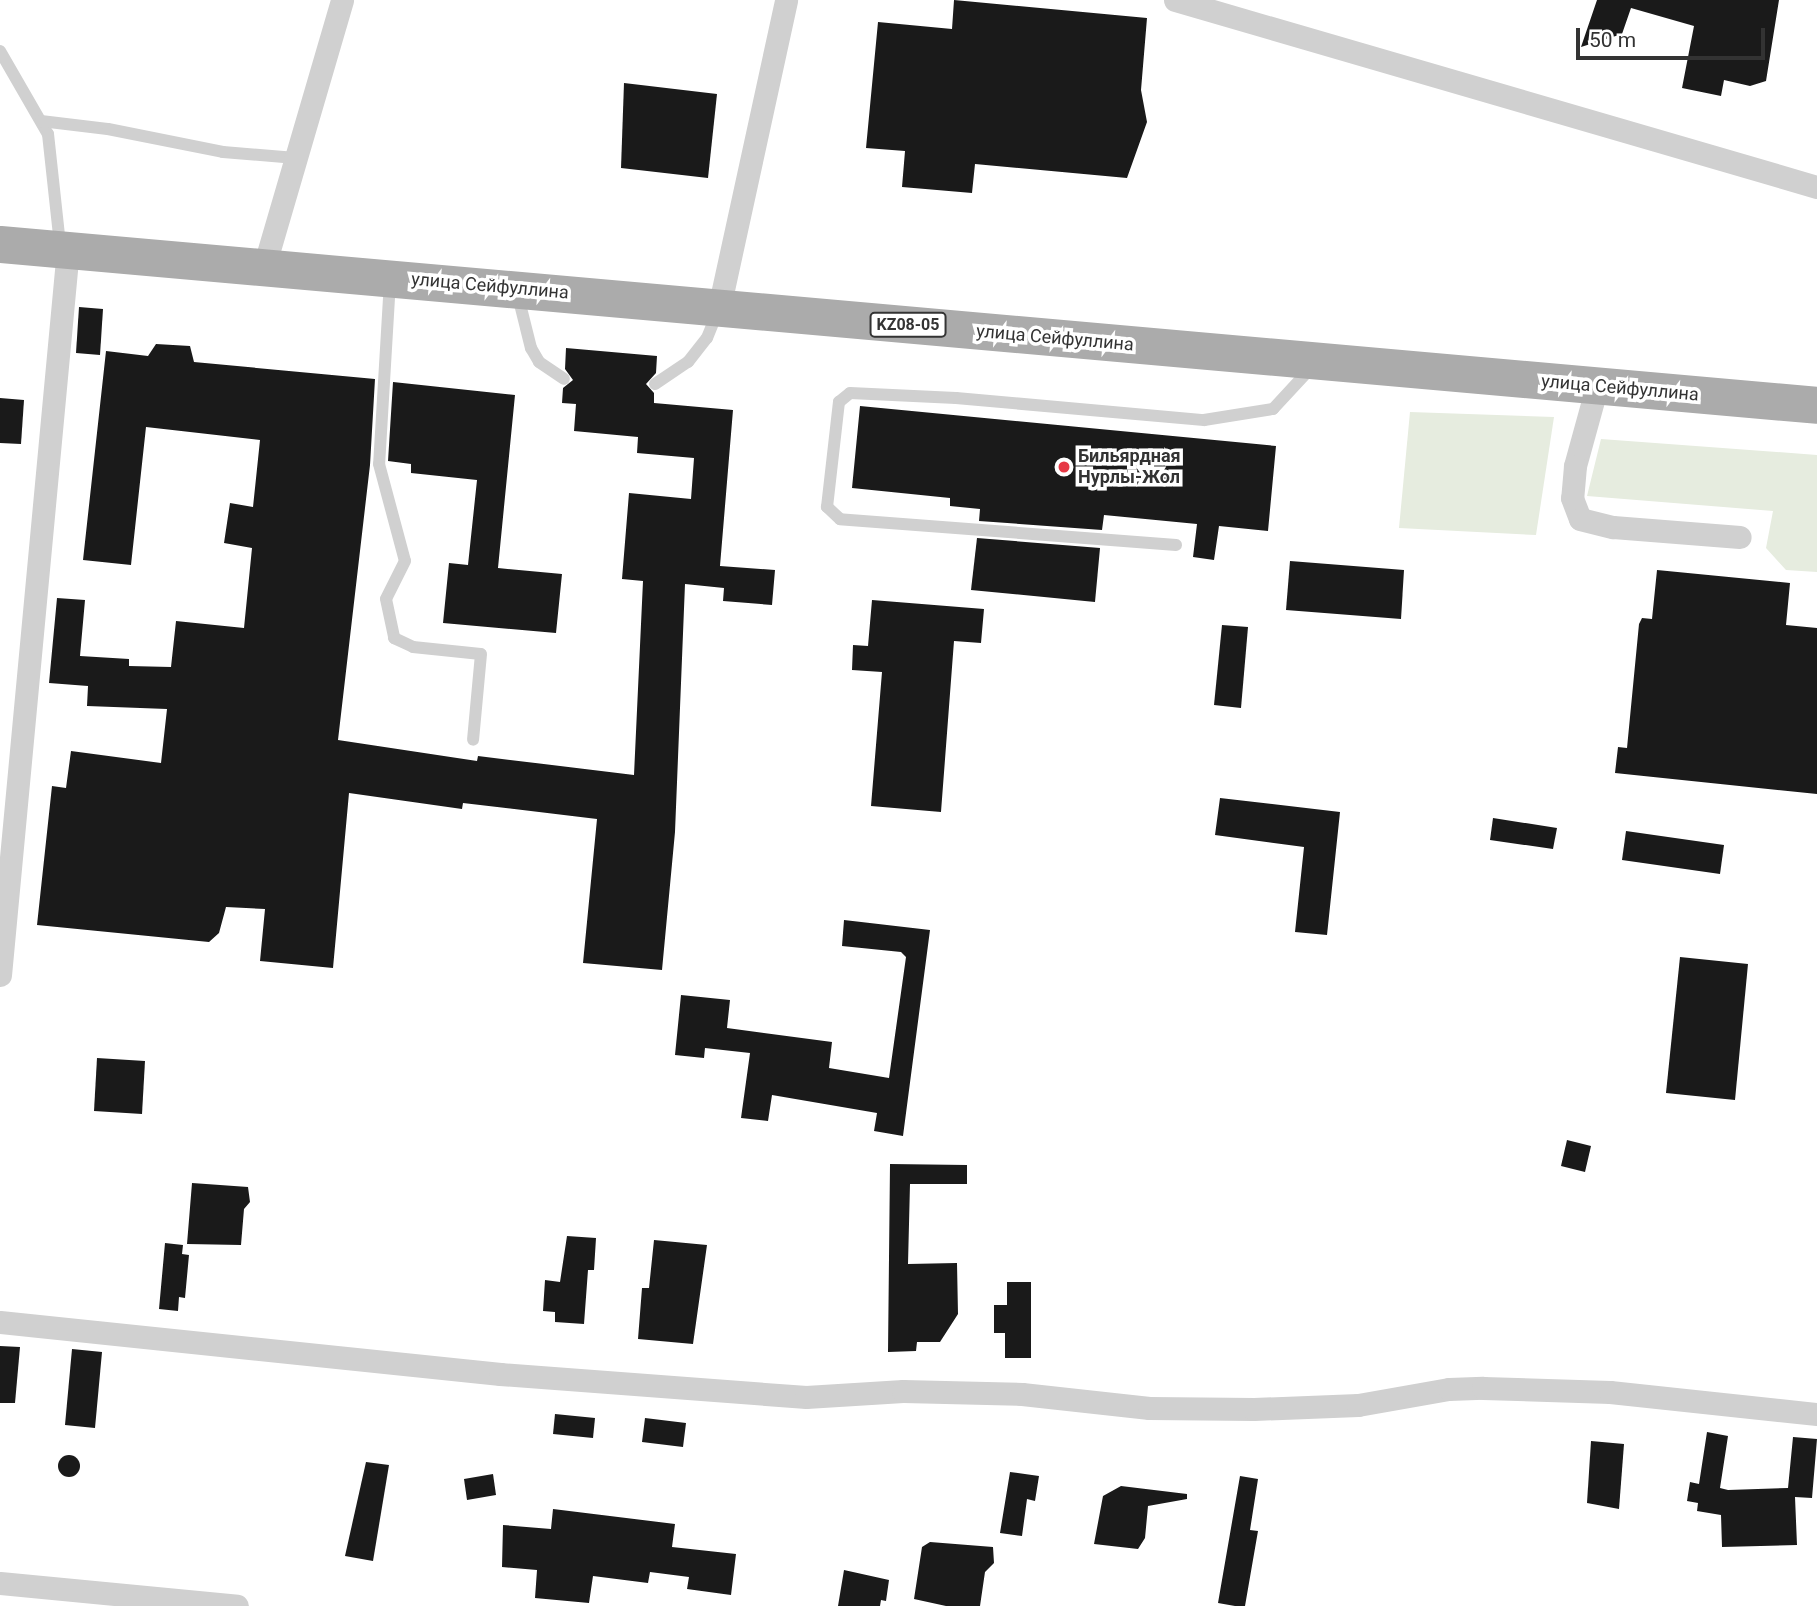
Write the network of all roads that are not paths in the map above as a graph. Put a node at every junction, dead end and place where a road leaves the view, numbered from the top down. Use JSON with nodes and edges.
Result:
{"nodes":[{"id":1,"x":342,"y":0,"type":"edge"},
{"id":2,"x":786,"y":0,"type":"edge"},
{"id":3,"x":1175,"y":0,"type":"edge"},
{"id":4,"x":0,"y":51,"type":"edge"},
{"id":5,"x":41,"y":121,"type":"junction"},
{"id":6,"x":296,"y":158,"type":"junction"},
{"id":7,"x":1817,"y":187,"type":"edge"},
{"id":8,"x":0,"y":244,"type":"edge"},
{"id":9,"x":64,"y":249,"type":"junction"},
{"id":10,"x":264,"y":267,"type":"junction"},
{"id":11,"x":390,"y":277,"type":"junction"},
{"id":12,"x":516,"y":288,"type":"junction"},
{"id":13,"x":719,"y":308,"type":"junction"},
{"id":14,"x":1316,"y":362,"type":"junction"},
{"id":15,"x":564,"y":379,"type":"dead end"},
{"id":16,"x":655,"y":384,"type":"dead end"},
{"id":17,"x":1597,"y":386,"type":"junction"},
{"id":18,"x":1817,"y":405,"type":"edge"},
{"id":19,"x":1740,"y":537,"type":"dead end"},
{"id":20,"x":1176,"y":545,"type":"dead end"},
{"id":21,"x":474,"y":740,"type":"dead end"},
{"id":22,"x":0,"y":975,"type":"edge"},
{"id":23,"x":0,"y":1322,"type":"edge"},
{"id":24,"x":1817,"y":1413,"type":"edge"},
{"id":25,"x":0,"y":1583,"type":"edge"},
{"id":26,"x":237,"y":1606,"type":"edge"}],
"edges":[{"from":1,"to":6,"type":"street"},
{"from":2,"to":13,"type":"street"},
{"from":3,"to":7,"type":"street"},
{"from":4,"to":5,"type":"lane"},
{"from":5,"to":6,"type":"lane"},
{"from":5,"to":9,"type":"lane"},
{"from":6,"to":10,"type":"street"},
{"from":8,"to":9,"type":"main road","name":"улица Сейфуллина","number":"KZ08-05"},
{"from":9,"to":10,"type":"main road","name":"улица Сейфуллина","number":"KZ08-05"},
{"from":9,"to":22,"type":"street"},
{"from":10,"to":11,"type":"main road","name":"улица Сейфуллина","number":"KZ08-05"},
{"from":11,"to":12,"type":"main road","name":"улица Сейфуллина","number":"KZ08-05"},
{"from":11,"to":21,"type":"lane"},
{"from":12,"to":13,"type":"main road","name":"улица Сейфуллина","number":"KZ08-05"},
{"from":12,"to":15,"type":"lane"},
{"from":13,"to":14,"type":"main road","name":"улица Сейфуллина","number":"KZ08-05"},
{"from":13,"to":16,"type":"lane"},
{"from":14,"to":17,"type":"main road","name":"улица Сейфуллина","number":"KZ08-05"},
{"from":14,"to":20,"type":"lane"},
{"from":17,"to":18,"type":"main road","name":"улица Сейфуллина","number":"KZ08-05"},
{"from":17,"to":19,"type":"street"},
{"from":23,"to":24,"type":"street"},
{"from":25,"to":26,"type":"street"}]}
